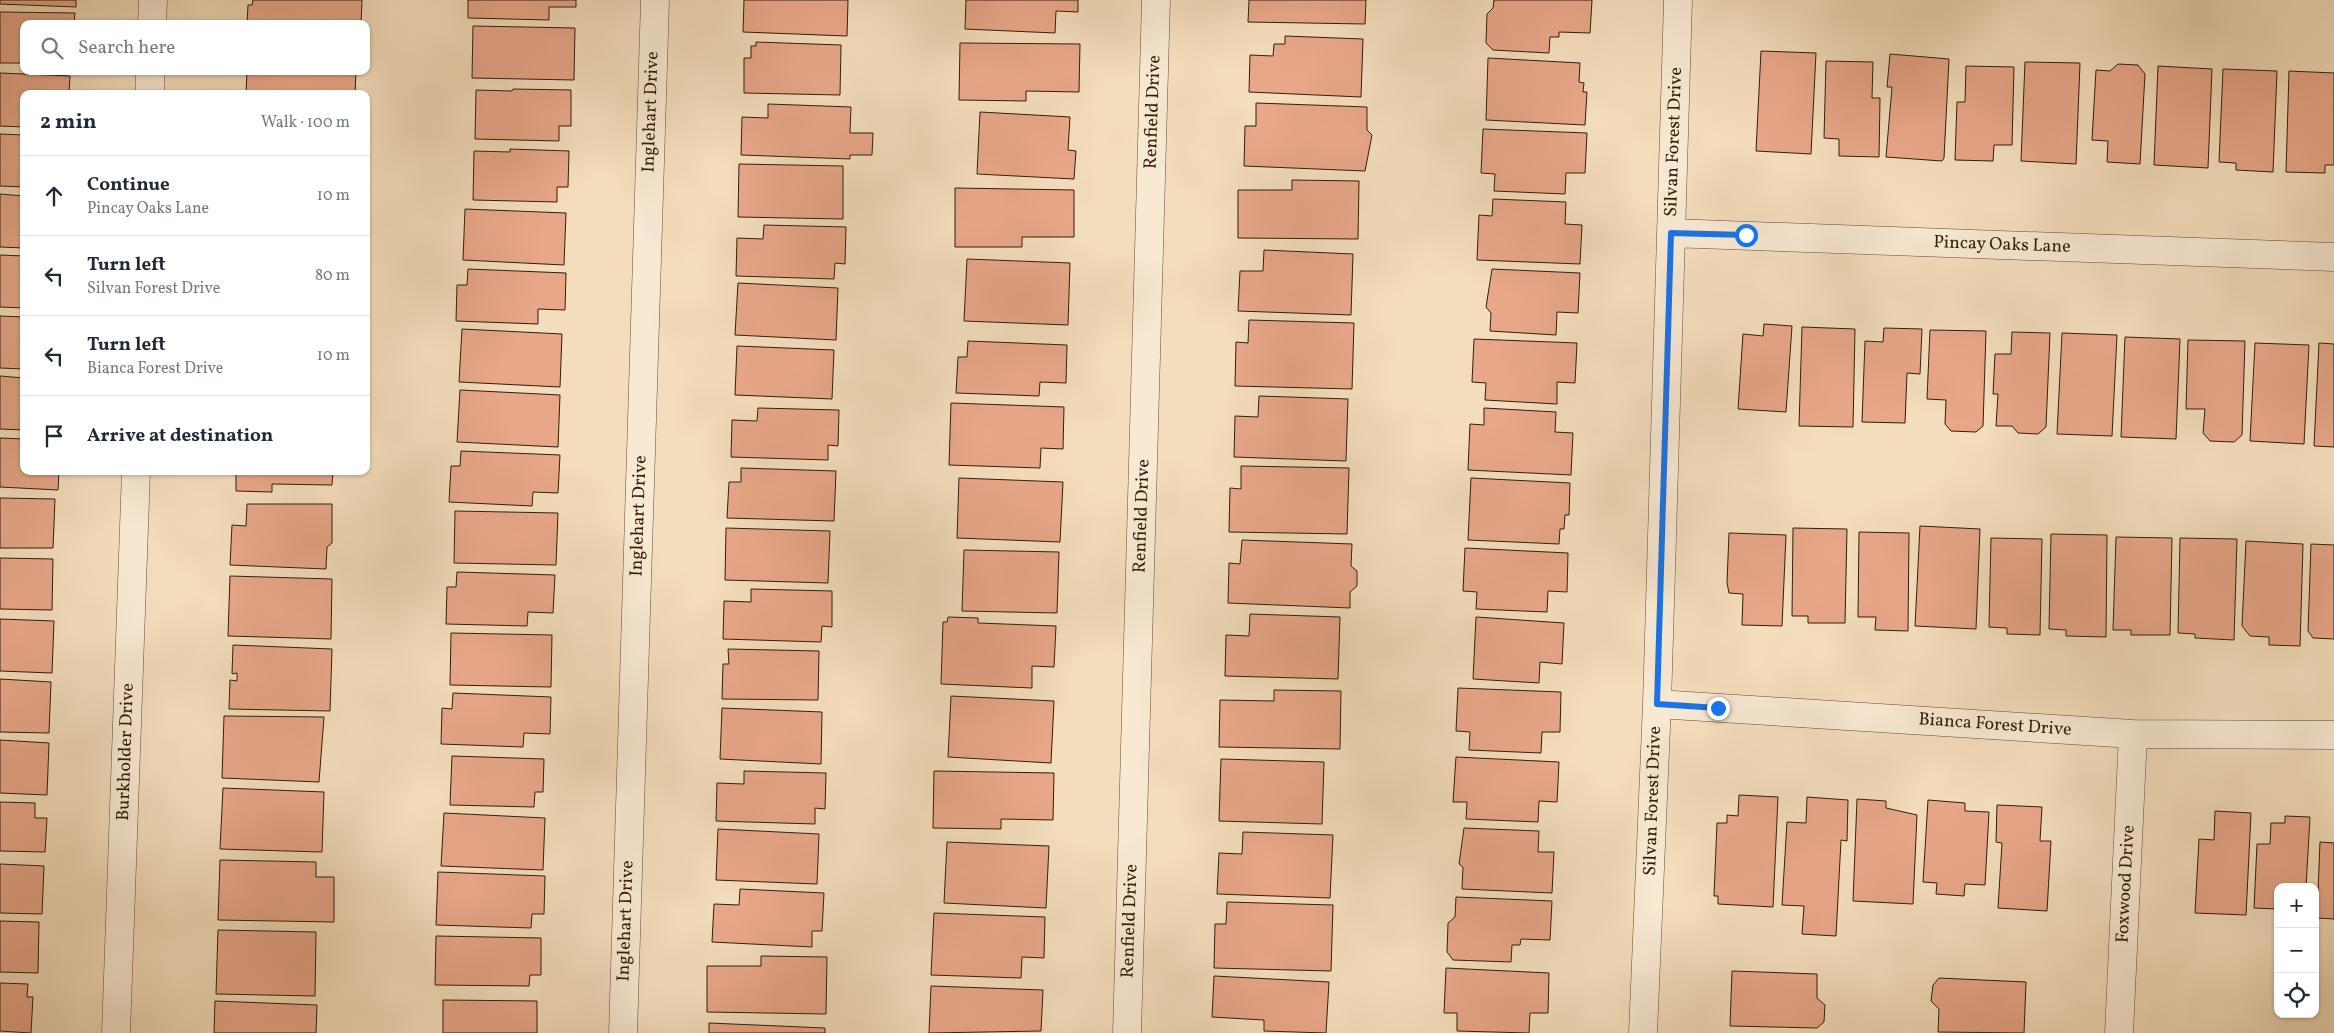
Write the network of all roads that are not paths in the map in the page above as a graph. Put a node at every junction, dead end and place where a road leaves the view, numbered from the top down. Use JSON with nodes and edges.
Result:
{"nodes":[{"id":1,"x":153,"y":0,"type":"edge"},
{"id":2,"x":655,"y":0,"type":"edge"},
{"id":3,"x":1156,"y":0,"type":"edge"},
{"id":4,"x":1678,"y":0,"type":"edge"},
{"id":5,"x":152,"y":20,"type":"edge"},
{"id":6,"x":150,"y":75,"type":"edge"},
{"id":7,"x":150,"y":90,"type":"edge"},
{"id":8,"x":1671,"y":233,"type":"junction"},
{"id":9,"x":2334,"y":257,"type":"edge"},
{"id":10,"x":136,"y":475,"type":"edge"},
{"id":11,"x":1657,"y":704,"type":"junction"},
{"id":12,"x":2133,"y":734,"type":"junction"},
{"id":13,"x":2334,"y":734,"type":"edge"},
{"id":14,"x":116,"y":1033,"type":"edge"},
{"id":15,"x":622,"y":1033,"type":"edge"},
{"id":16,"x":1127,"y":1033,"type":"edge"},
{"id":17,"x":1643,"y":1033,"type":"edge"},
{"id":18,"x":2120,"y":1033,"type":"edge"}],
"edges":[{"from":1,"to":5,"type":"street"},
{"from":2,"to":15,"type":"street","name":"Inglehart Drive"},
{"from":3,"to":16,"type":"street","name":"Renfield Drive"},
{"from":4,"to":8,"type":"street","name":"Silvan Forest Drive"},
{"from":6,"to":7,"type":"street"},
{"from":8,"to":9,"type":"street","name":"Pincay Oaks Lane"},
{"from":8,"to":11,"type":"street","name":"Silvan Forest Drive"},
{"from":10,"to":14,"type":"street","name":"Burkholder Drive"},
{"from":11,"to":12,"type":"street","name":"Bianca Forest Drive"},
{"from":11,"to":17,"type":"street","name":"Silvan Forest Drive"},
{"from":12,"to":13,"type":"street","name":"Bianca Forest Drive"},
{"from":12,"to":18,"type":"street","name":"Foxwood Drive"}]}
